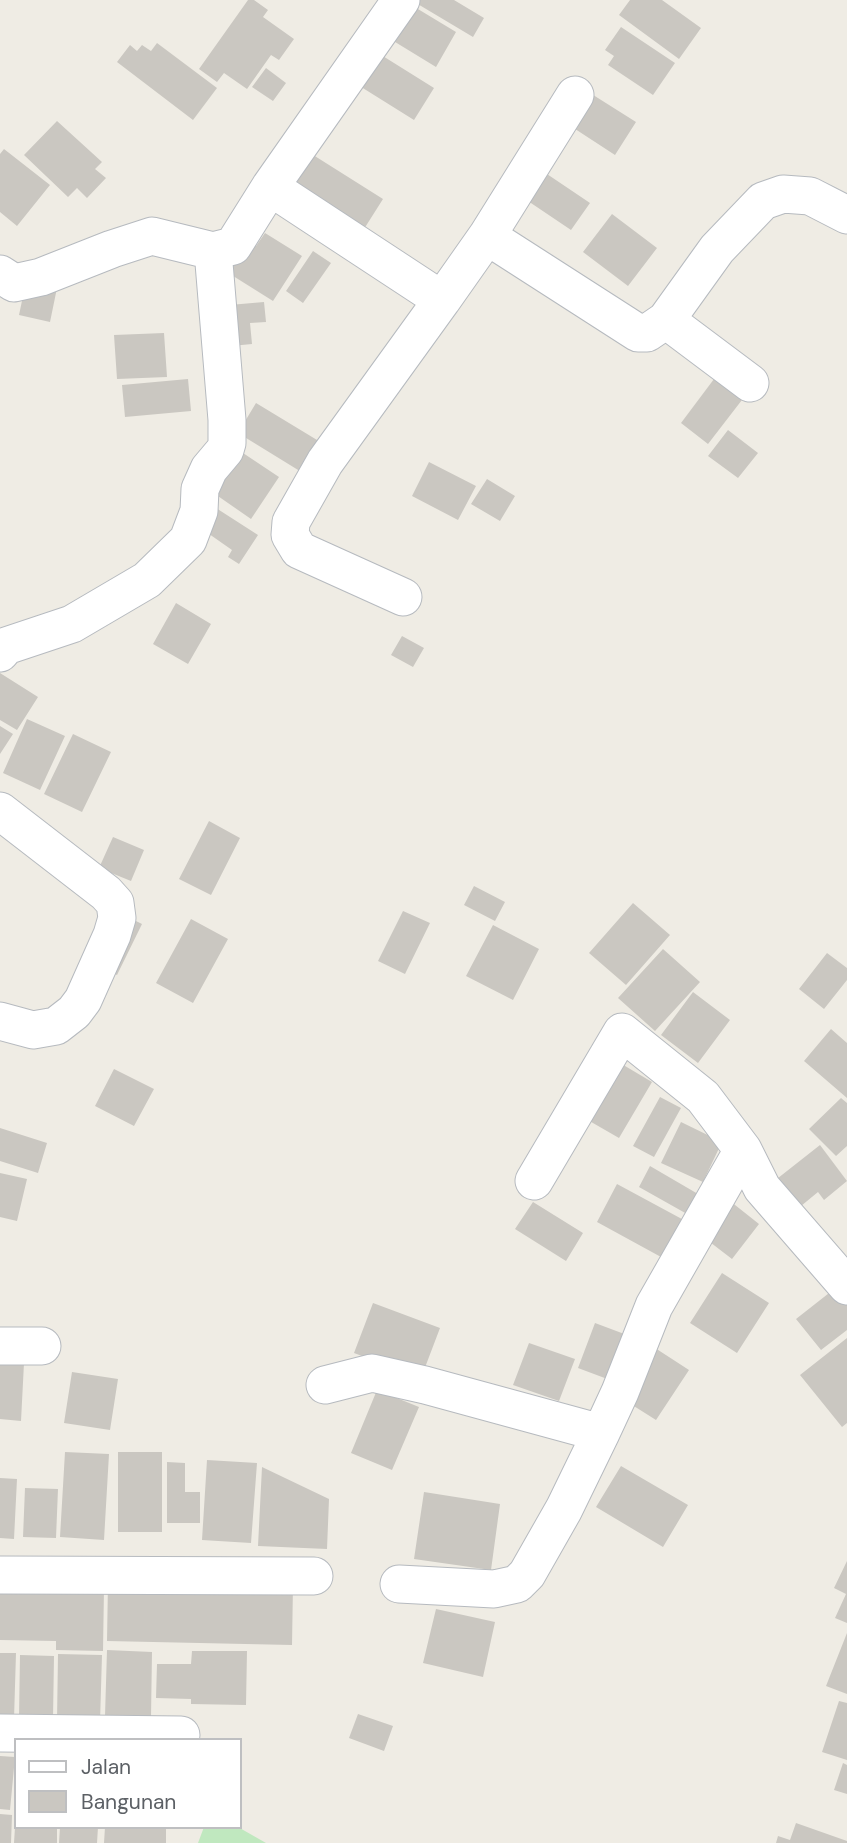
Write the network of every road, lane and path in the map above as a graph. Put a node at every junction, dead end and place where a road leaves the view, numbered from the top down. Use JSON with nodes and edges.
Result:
{"nodes":[{"id":1,"x":401,"y":0,"type":"edge"},
{"id":2,"x":575,"y":94,"type":"dead end"},
{"id":3,"x":270,"y":187,"type":"junction"},
{"id":4,"x":847,"y":215,"type":"edge"},
{"id":5,"x":486,"y":236,"type":"junction"},
{"id":6,"x":213,"y":251,"type":"junction"},
{"id":7,"x":5,"y":289,"type":"edge"},
{"id":8,"x":442,"y":300,"type":"junction"},
{"id":9,"x":666,"y":320,"type":"junction"},
{"id":10,"x":750,"y":383,"type":"dead end"},
{"id":11,"x":404,"y":597,"type":"dead end"},
{"id":12,"x":0,"y":653,"type":"edge"},
{"id":13,"x":0,"y":811,"type":"edge"},
{"id":14,"x":0,"y":1021,"type":"edge"},
{"id":15,"x":743,"y":1150,"type":"junction"},
{"id":16,"x":534,"y":1181,"type":"dead end"},
{"id":17,"x":847,"y":1286,"type":"edge"},
{"id":18,"x":0,"y":1346,"type":"edge"},
{"id":19,"x":42,"y":1346,"type":"dead end"},
{"id":20,"x":325,"y":1385,"type":"dead end"},
{"id":21,"x":601,"y":1433,"type":"junction"},
{"id":22,"x":0,"y":1575,"type":"edge"},
{"id":23,"x":314,"y":1576,"type":"dead end"},
{"id":24,"x":399,"y":1584,"type":"dead end"},
{"id":25,"x":0,"y":1733,"type":"edge"},
{"id":26,"x":181,"y":1735,"type":"dead end"}],
"edges":[{"from":1,"to":3,"type":"street"},
{"from":2,"to":5,"type":"street"},
{"from":3,"to":6,"type":"street"},
{"from":3,"to":8,"type":"street"},
{"from":4,"to":9,"type":"street"},
{"from":5,"to":8,"type":"street"},
{"from":5,"to":9,"type":"street"},
{"from":6,"to":7,"type":"street"},
{"from":6,"to":12,"type":"street"},
{"from":8,"to":11,"type":"street"},
{"from":9,"to":10,"type":"street"},
{"from":13,"to":14,"type":"street"},
{"from":15,"to":16,"type":"street"},
{"from":15,"to":17,"type":"street"},
{"from":15,"to":21,"type":"street"},
{"from":18,"to":19,"type":"street"},
{"from":20,"to":21,"type":"street"},
{"from":21,"to":24,"type":"street"},
{"from":22,"to":23,"type":"street"},
{"from":25,"to":26,"type":"street"}]}
